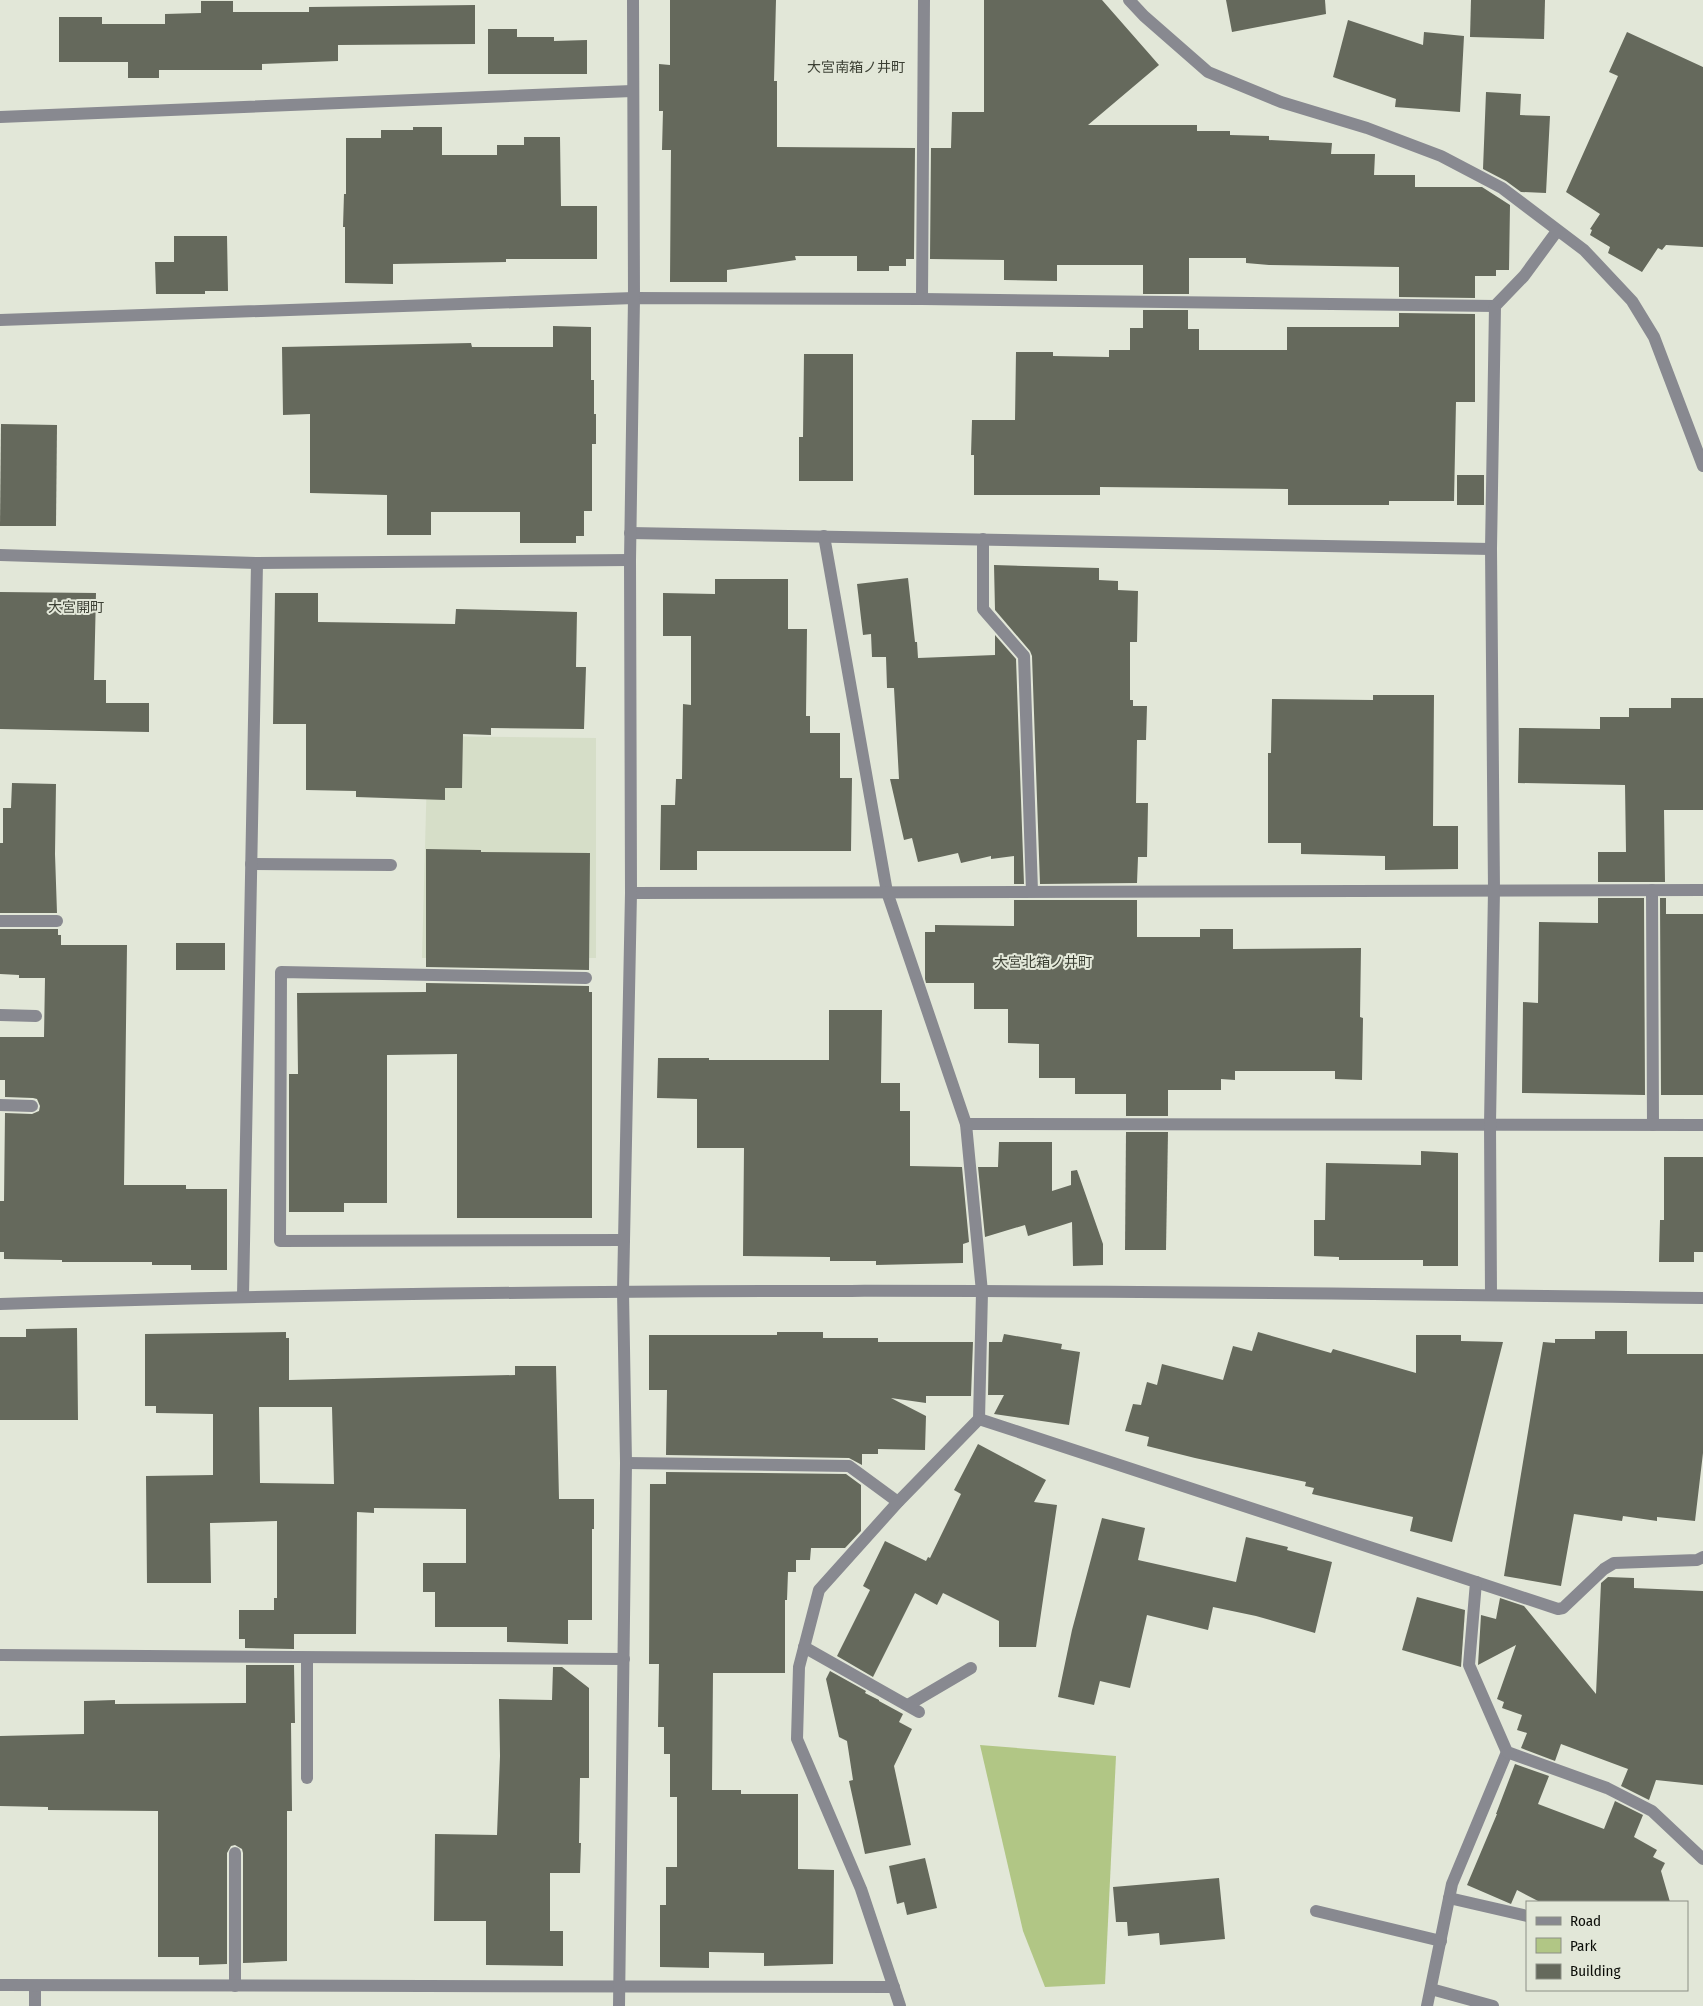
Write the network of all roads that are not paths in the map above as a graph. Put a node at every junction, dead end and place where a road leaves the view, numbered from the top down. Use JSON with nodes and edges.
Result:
{"nodes":[{"id":1,"x":633,"y":0,"type":"edge"},
{"id":2,"x":924,"y":0,"type":"edge"},
{"id":3,"x":1129,"y":0,"type":"edge"},
{"id":4,"x":632,"y":91,"type":"junction"},
{"id":5,"x":0,"y":117,"type":"edge"},
{"id":6,"x":1557,"y":231,"type":"junction"},
{"id":7,"x":634,"y":298,"type":"junction"},
{"id":8,"x":922,"y":299,"type":"junction"},
{"id":9,"x":1495,"y":306,"type":"junction"},
{"id":10,"x":0,"y":320,"type":"edge"},
{"id":11,"x":1703,"y":466,"type":"edge"},
{"id":12,"x":630,"y":532,"type":"junction"},
{"id":13,"x":824,"y":536,"type":"junction"},
{"id":14,"x":983,"y":539,"type":"junction"},
{"id":15,"x":1491,"y":549,"type":"junction"},
{"id":16,"x":0,"y":555,"type":"edge"},
{"id":17,"x":630,"y":560,"type":"junction"},
{"id":18,"x":257,"y":563,"type":"junction"},
{"id":19,"x":251,"y":864,"type":"junction"},
{"id":20,"x":391,"y":865,"type":"dead end"},
{"id":21,"x":1494,"y":890,"type":"junction"},
{"id":22,"x":1652,"y":890,"type":"junction"},
{"id":23,"x":1703,"y":890,"type":"edge"},
{"id":24,"x":887,"y":892,"type":"junction"},
{"id":25,"x":1032,"y":892,"type":"junction"},
{"id":26,"x":631,"y":893,"type":"junction"},
{"id":27,"x":0,"y":921,"type":"edge"},
{"id":28,"x":57,"y":921,"type":"dead end"},
{"id":29,"x":586,"y":978,"type":"dead end"},
{"id":30,"x":0,"y":1015,"type":"edge"},
{"id":31,"x":36,"y":1016,"type":"dead end"},
{"id":32,"x":0,"y":1106,"type":"edge"},
{"id":33,"x":32,"y":1106,"type":"dead end"},
{"id":34,"x":966,"y":1124,"type":"junction"},
{"id":35,"x":1490,"y":1124,"type":"junction"},
{"id":36,"x":1654,"y":1125,"type":"junction"},
{"id":37,"x":1703,"y":1125,"type":"edge"},
{"id":38,"x":624,"y":1240,"type":"junction"},
{"id":39,"x":623,"y":1291,"type":"junction"},
{"id":40,"x":982,"y":1292,"type":"junction"},
{"id":41,"x":1491,"y":1295,"type":"junction"},
{"id":42,"x":243,"y":1296,"type":"junction"},
{"id":43,"x":1703,"y":1298,"type":"edge"},
{"id":44,"x":0,"y":1304,"type":"edge"},
{"id":45,"x":979,"y":1419,"type":"junction"},
{"id":46,"x":626,"y":1463,"type":"junction"},
{"id":47,"x":898,"y":1502,"type":"junction"},
{"id":48,"x":1703,"y":1557,"type":"edge"},
{"id":49,"x":1476,"y":1582,"type":"junction"},
{"id":50,"x":804,"y":1647,"type":"junction"},
{"id":51,"x":0,"y":1655,"type":"edge"},
{"id":52,"x":307,"y":1658,"type":"junction"},
{"id":53,"x":624,"y":1659,"type":"junction"},
{"id":54,"x":971,"y":1668,"type":"dead end"},
{"id":55,"x":1507,"y":1752,"type":"junction"},
{"id":56,"x":307,"y":1778,"type":"dead end"},
{"id":57,"x":235,"y":1853,"type":"dead end"},
{"id":58,"x":1703,"y":1859,"type":"edge"},
{"id":59,"x":1449,"y":1898,"type":"junction"},
{"id":60,"x":1316,"y":1912,"type":"dead end"},
{"id":61,"x":1526,"y":1916,"type":"edge"},
{"id":62,"x":1441,"y":1941,"type":"junction"},
{"id":63,"x":0,"y":1985,"type":"edge"},
{"id":64,"x":36,"y":1986,"type":"junction"},
{"id":65,"x":235,"y":1986,"type":"junction"},
{"id":66,"x":894,"y":1987,"type":"junction"},
{"id":67,"x":619,"y":1988,"type":"junction"},
{"id":68,"x":1431,"y":1989,"type":"junction"},
{"id":69,"x":35,"y":2006,"type":"edge"},
{"id":70,"x":619,"y":2006,"type":"edge"},
{"id":71,"x":900,"y":2006,"type":"edge"},
{"id":72,"x":1427,"y":2006,"type":"edge"},
{"id":73,"x":1493,"y":2006,"type":"edge"}],
"edges":[{"from":1,"to":4,"type":"street"},
{"from":2,"to":8,"type":"street"},
{"from":3,"to":6,"type":"street"},
{"from":4,"to":5,"type":"street"},
{"from":4,"to":7,"type":"street"},
{"from":6,"to":9,"type":"street"},
{"from":6,"to":11,"type":"street"},
{"from":7,"to":8,"type":"street"},
{"from":7,"to":10,"type":"street"},
{"from":7,"to":12,"type":"street"},
{"from":8,"to":9,"type":"street"},
{"from":9,"to":15,"type":"street"},
{"from":12,"to":13,"type":"street"},
{"from":12,"to":17,"type":"street"},
{"from":13,"to":14,"type":"street"},
{"from":13,"to":24,"type":"street"},
{"from":14,"to":15,"type":"street"},
{"from":14,"to":25,"type":"street"},
{"from":15,"to":21,"type":"street"},
{"from":16,"to":18,"type":"street"},
{"from":17,"to":18,"type":"street"},
{"from":17,"to":26,"type":"street"},
{"from":18,"to":19,"type":"street"},
{"from":19,"to":20,"type":"street"},
{"from":19,"to":42,"type":"street"},
{"from":21,"to":22,"type":"street"},
{"from":21,"to":25,"type":"street"},
{"from":21,"to":35,"type":"street"},
{"from":22,"to":23,"type":"street"},
{"from":22,"to":36,"type":"street"},
{"from":24,"to":25,"type":"street"},
{"from":24,"to":26,"type":"street"},
{"from":24,"to":34,"type":"street"},
{"from":26,"to":38,"type":"street"},
{"from":27,"to":28,"type":"street"},
{"from":29,"to":38,"type":"street"},
{"from":30,"to":31,"type":"street"},
{"from":32,"to":33,"type":"street"},
{"from":34,"to":35,"type":"street"},
{"from":34,"to":40,"type":"street"},
{"from":35,"to":36,"type":"street"},
{"from":35,"to":41,"type":"street"},
{"from":36,"to":37,"type":"street"},
{"from":38,"to":39,"type":"street"},
{"from":39,"to":40,"type":"street"},
{"from":39,"to":42,"type":"street"},
{"from":39,"to":46,"type":"street"},
{"from":40,"to":41,"type":"street"},
{"from":40,"to":45,"type":"street"},
{"from":41,"to":43,"type":"street"},
{"from":42,"to":44,"type":"street"},
{"from":45,"to":47,"type":"street"},
{"from":45,"to":49,"type":"street"},
{"from":46,"to":47,"type":"street"},
{"from":46,"to":53,"type":"street"},
{"from":47,"to":50,"type":"street"},
{"from":48,"to":49,"type":"street"},
{"from":49,"to":55,"type":"street"},
{"from":50,"to":54,"type":"street"},
{"from":50,"to":66,"type":"street"},
{"from":51,"to":52,"type":"street"},
{"from":52,"to":53,"type":"street"},
{"from":52,"to":56,"type":"street"},
{"from":53,"to":67,"type":"street"},
{"from":55,"to":58,"type":"street"},
{"from":55,"to":59,"type":"street"},
{"from":57,"to":65,"type":"street"},
{"from":59,"to":61,"type":"street"},
{"from":59,"to":62,"type":"street"},
{"from":60,"to":62,"type":"street"},
{"from":62,"to":68,"type":"street"},
{"from":63,"to":64,"type":"street"},
{"from":64,"to":65,"type":"street"},
{"from":64,"to":69,"type":"street"},
{"from":65,"to":67,"type":"street"},
{"from":66,"to":67,"type":"street"},
{"from":66,"to":71,"type":"street"},
{"from":67,"to":70,"type":"street"},
{"from":68,"to":72,"type":"street"},
{"from":68,"to":73,"type":"street"}]}
